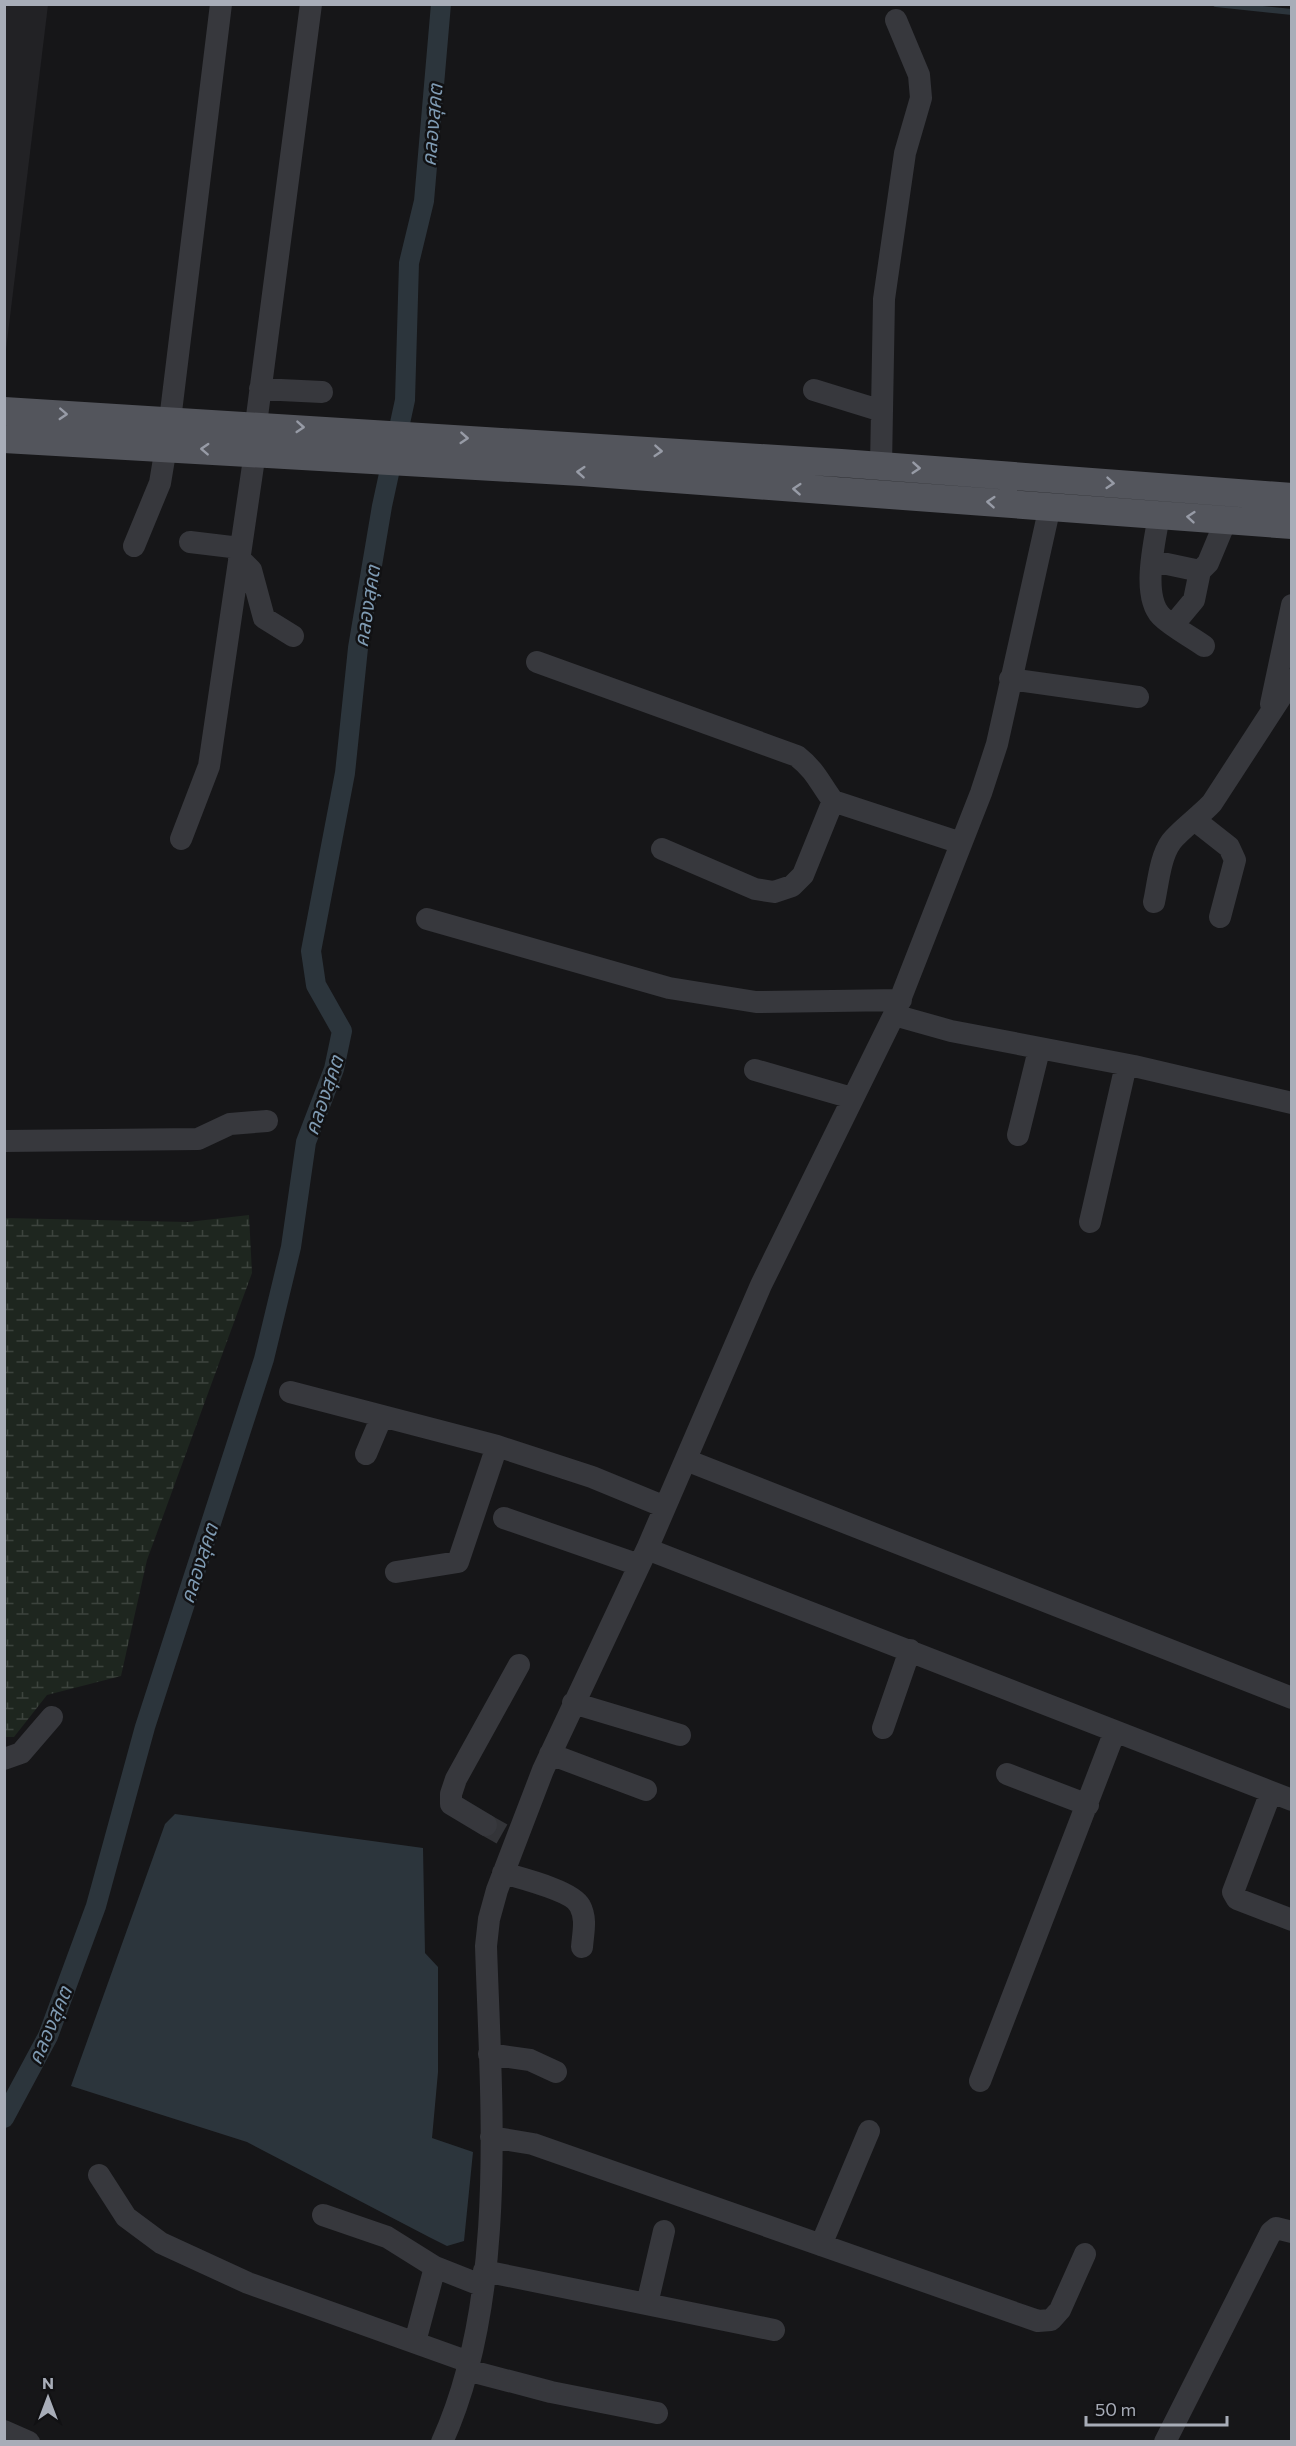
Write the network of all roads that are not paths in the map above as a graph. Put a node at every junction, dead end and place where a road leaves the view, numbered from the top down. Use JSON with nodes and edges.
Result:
{"nodes":[{"id":1,"x":220,"y":4,"type":"edge"},
{"id":2,"x":312,"y":4,"type":"edge"},
{"id":3,"x":896,"y":20,"type":"dead end"},
{"id":4,"x":260,"y":389,"type":"junction"},
{"id":5,"x":814,"y":390,"type":"dead end"},
{"id":6,"x":322,"y":392,"type":"dead end"},
{"id":7,"x":4,"y":411,"type":"edge"},
{"id":8,"x":882,"y":411,"type":"junction"},
{"id":9,"x":170,"y":420,"type":"junction"},
{"id":10,"x":255,"y":438,"type":"junction"},
{"id":11,"x":4,"y":439,"type":"edge"},
{"id":12,"x":369,"y":445,"type":"junction"},
{"id":13,"x":166,"y":447,"type":"junction"},
{"id":14,"x":881,"y":466,"type":"junction"},
{"id":15,"x":1054,"y":478,"type":"junction"},
{"id":16,"x":1292,"y":497,"type":"edge"},
{"id":17,"x":1050,"y":507,"type":"junction"},
{"id":18,"x":1159,"y":515,"type":"junction"},
{"id":19,"x":1226,"y":520,"type":"junction"},
{"id":20,"x":1292,"y":525,"type":"edge"},
{"id":21,"x":190,"y":542,"type":"dead end"},
{"id":22,"x":134,"y":546,"type":"dead end"},
{"id":23,"x":240,"y":553,"type":"junction"},
{"id":24,"x":1153,"y":561,"type":"junction"},
{"id":25,"x":1200,"y":572,"type":"junction"},
{"id":26,"x":1292,"y":606,"type":"edge"},
{"id":27,"x":1174,"y":624,"type":"junction"},
{"id":28,"x":293,"y":636,"type":"dead end"},
{"id":29,"x":1204,"y":646,"type":"dead end"},
{"id":30,"x":537,"y":662,"type":"dead end"},
{"id":31,"x":1010,"y":679,"type":"junction"},
{"id":32,"x":1292,"y":680,"type":"edge"},
{"id":33,"x":1138,"y":697,"type":"dead end"},
{"id":34,"x":1269,"y":712,"type":"junction"},
{"id":35,"x":833,"y":801,"type":"junction"},
{"id":36,"x":1196,"y":821,"type":"junction"},
{"id":37,"x":181,"y":839,"type":"dead end"},
{"id":38,"x":961,"y":843,"type":"junction"},
{"id":39,"x":662,"y":849,"type":"dead end"},
{"id":40,"x":1154,"y":902,"type":"dead end"},
{"id":41,"x":1220,"y":917,"type":"dead end"},
{"id":42,"x":428,"y":919,"type":"dead end"},
{"id":43,"x":898,"y":1007,"type":"junction"},
{"id":44,"x":1039,"y":1050,"type":"junction"},
{"id":45,"x":1126,"y":1065,"type":"junction"},
{"id":46,"x":755,"y":1070,"type":"dead end"},
{"id":47,"x":852,"y":1098,"type":"junction"},
{"id":48,"x":1292,"y":1103,"type":"edge"},
{"id":49,"x":267,"y":1120,"type":"dead end"},
{"id":50,"x":1018,"y":1135,"type":"dead end"},
{"id":51,"x":4,"y":1141,"type":"edge"},
{"id":52,"x":1090,"y":1222,"type":"dead end"},
{"id":53,"x":290,"y":1392,"type":"dead end"},
{"id":54,"x":382,"y":1416,"type":"junction"},
{"id":55,"x":497,"y":1446,"type":"junction"},
{"id":56,"x":366,"y":1454,"type":"dead end"},
{"id":57,"x":686,"y":1460,"type":"junction"},
{"id":58,"x":665,"y":1507,"type":"junction"},
{"id":59,"x":504,"y":1518,"type":"dead end"},
{"id":60,"x":643,"y":1557,"type":"junction"},
{"id":61,"x":396,"y":1572,"type":"dead end"},
{"id":62,"x":910,"y":1650,"type":"junction"},
{"id":63,"x":519,"y":1665,"type":"dead end"},
{"id":64,"x":1292,"y":1698,"type":"edge"},
{"id":65,"x":573,"y":1703,"type":"junction"},
{"id":66,"x":52,"y":1717,"type":"dead end"},
{"id":67,"x":883,"y":1728,"type":"dead end"},
{"id":68,"x":1115,"y":1731,"type":"junction"},
{"id":69,"x":680,"y":1735,"type":"dead end"},
{"id":70,"x":550,"y":1754,"type":"junction"},
{"id":71,"x":4,"y":1758,"type":"edge"},
{"id":72,"x":1007,"y":1774,"type":"dead end"},
{"id":73,"x":646,"y":1790,"type":"dead end"},
{"id":74,"x":1281,"y":1796,"type":"edge"},
{"id":75,"x":1088,"y":1805,"type":"junction"},
{"id":76,"x":501,"y":1834,"type":"junction"},
{"id":77,"x":503,"y":1873,"type":"junction"},
{"id":78,"x":1292,"y":1920,"type":"edge"},
{"id":79,"x":582,"y":1947,"type":"dead end"},
{"id":80,"x":489,"y":2054,"type":"junction"},
{"id":81,"x":556,"y":2072,"type":"dead end"},
{"id":82,"x":980,"y":2081,"type":"dead end"},
{"id":83,"x":869,"y":2131,"type":"dead end"},
{"id":84,"x":491,"y":2137,"type":"junction"},
{"id":85,"x":99,"y":2175,"type":"dead end"},
{"id":86,"x":323,"y":2215,"type":"dead end"},
{"id":87,"x":664,"y":2231,"type":"dead end"},
{"id":88,"x":1292,"y":2232,"type":"edge"},
{"id":89,"x":821,"y":2245,"type":"junction"},
{"id":90,"x":1085,"y":2254,"type":"dead end"},
{"id":91,"x":435,"y":2267,"type":"junction"},
{"id":92,"x":484,"y":2279,"type":"junction"},
{"id":93,"x":647,"y":2304,"type":"junction"},
{"id":94,"x":774,"y":2330,"type":"dead end"},
{"id":95,"x":415,"y":2342,"type":"junction"},
{"id":96,"x":468,"y":2366,"type":"junction"},
{"id":97,"x":657,"y":2413,"type":"dead end"},
{"id":98,"x":4,"y":2431,"type":"edge"},
{"id":99,"x":29,"y":2442,"type":"edge"},
{"id":100,"x":442,"y":2442,"type":"edge"},
{"id":101,"x":1165,"y":2442,"type":"edge"}],
"edges":[{"from":1,"to":9,"type":"street"},
{"from":2,"to":4,"type":"street"},
{"from":3,"to":8,"type":"street"},
{"from":4,"to":6,"type":"street"},
{"from":4,"to":10,"type":"street"},
{"from":5,"to":8,"type":"street"},
{"from":7,"to":9,"type":"main road","one_way":true},
{"from":8,"to":14,"type":"street"},
{"from":9,"to":10,"type":"main road"},
{"from":10,"to":12,"type":"main road"},
{"from":10,"to":13,"type":"main road","one_way":true},
{"from":10,"to":23,"type":"street"},
{"from":11,"to":13,"type":"main road"},
{"from":12,"to":14,"type":"main road","one_way":true},
{"from":17,"to":12,"type":"main road","one_way":true},
{"from":13,"to":22,"type":"street"},
{"from":14,"to":15,"type":"main road","one_way":true},
{"from":15,"to":16,"type":"main road","one_way":true},
{"from":15,"to":17,"type":"main road"},
{"from":17,"to":18,"type":"main road"},
{"from":17,"to":31,"type":"street"},
{"from":19,"to":18,"type":"main road","one_way":true},
{"from":18,"to":24,"type":"street"},
{"from":19,"to":20,"type":"main road"},
{"from":19,"to":25,"type":"street"},
{"from":21,"to":23,"type":"street"},
{"from":23,"to":28,"type":"street"},
{"from":23,"to":37,"type":"street"},
{"from":24,"to":25,"type":"street"},
{"from":24,"to":27,"type":"street"},
{"from":25,"to":27,"type":"street"},
{"from":26,"to":34,"type":"street"},
{"from":27,"to":29,"type":"street"},
{"from":30,"to":35,"type":"street"},
{"from":31,"to":33,"type":"street"},
{"from":31,"to":38,"type":"street"},
{"from":32,"to":34,"type":"street"},
{"from":34,"to":36,"type":"street"},
{"from":35,"to":38,"type":"street"},
{"from":35,"to":39,"type":"street"},
{"from":36,"to":40,"type":"street"},
{"from":36,"to":41,"type":"street"},
{"from":38,"to":43,"type":"street"},
{"from":42,"to":43,"type":"street"},
{"from":43,"to":44,"type":"street"},
{"from":43,"to":47,"type":"street"},
{"from":44,"to":45,"type":"street"},
{"from":44,"to":50,"type":"street"},
{"from":45,"to":48,"type":"street"},
{"from":45,"to":52,"type":"street"},
{"from":46,"to":47,"type":"street"},
{"from":47,"to":57,"type":"street"},
{"from":49,"to":51,"type":"street"},
{"from":53,"to":54,"type":"street"},
{"from":54,"to":55,"type":"street"},
{"from":54,"to":56,"type":"street"},
{"from":55,"to":58,"type":"street"},
{"from":55,"to":61,"type":"street"},
{"from":57,"to":58,"type":"street"},
{"from":57,"to":64,"type":"street"},
{"from":58,"to":60,"type":"street"},
{"from":59,"to":60,"type":"street"},
{"from":60,"to":62,"type":"street"},
{"from":60,"to":65,"type":"street"},
{"from":62,"to":67,"type":"street"},
{"from":62,"to":68,"type":"street"},
{"from":63,"to":76,"type":"street"},
{"from":65,"to":69,"type":"street"},
{"from":65,"to":70,"type":"street"},
{"from":66,"to":71,"type":"street"},
{"from":68,"to":74,"type":"street"},
{"from":68,"to":75,"type":"street"},
{"from":70,"to":73,"type":"street"},
{"from":70,"to":76,"type":"street"},
{"from":72,"to":75,"type":"street"},
{"from":74,"to":78,"type":"street"},
{"from":75,"to":82,"type":"street"},
{"from":76,"to":77,"type":"street"},
{"from":77,"to":79,"type":"street"},
{"from":77,"to":80,"type":"street"},
{"from":80,"to":81,"type":"street"},
{"from":80,"to":84,"type":"street"},
{"from":83,"to":89,"type":"street"},
{"from":84,"to":89,"type":"street"},
{"from":84,"to":92,"type":"street"},
{"from":85,"to":95,"type":"street"},
{"from":86,"to":91,"type":"street"},
{"from":87,"to":93,"type":"street"},
{"from":88,"to":101,"type":"street"},
{"from":89,"to":90,"type":"street"},
{"from":91,"to":92,"type":"street"},
{"from":91,"to":95,"type":"street"},
{"from":92,"to":93,"type":"street"},
{"from":92,"to":96,"type":"street"},
{"from":93,"to":94,"type":"street"},
{"from":95,"to":96,"type":"street"},
{"from":96,"to":97,"type":"street"},
{"from":96,"to":100,"type":"street"},
{"from":98,"to":99,"type":"street"}]}
